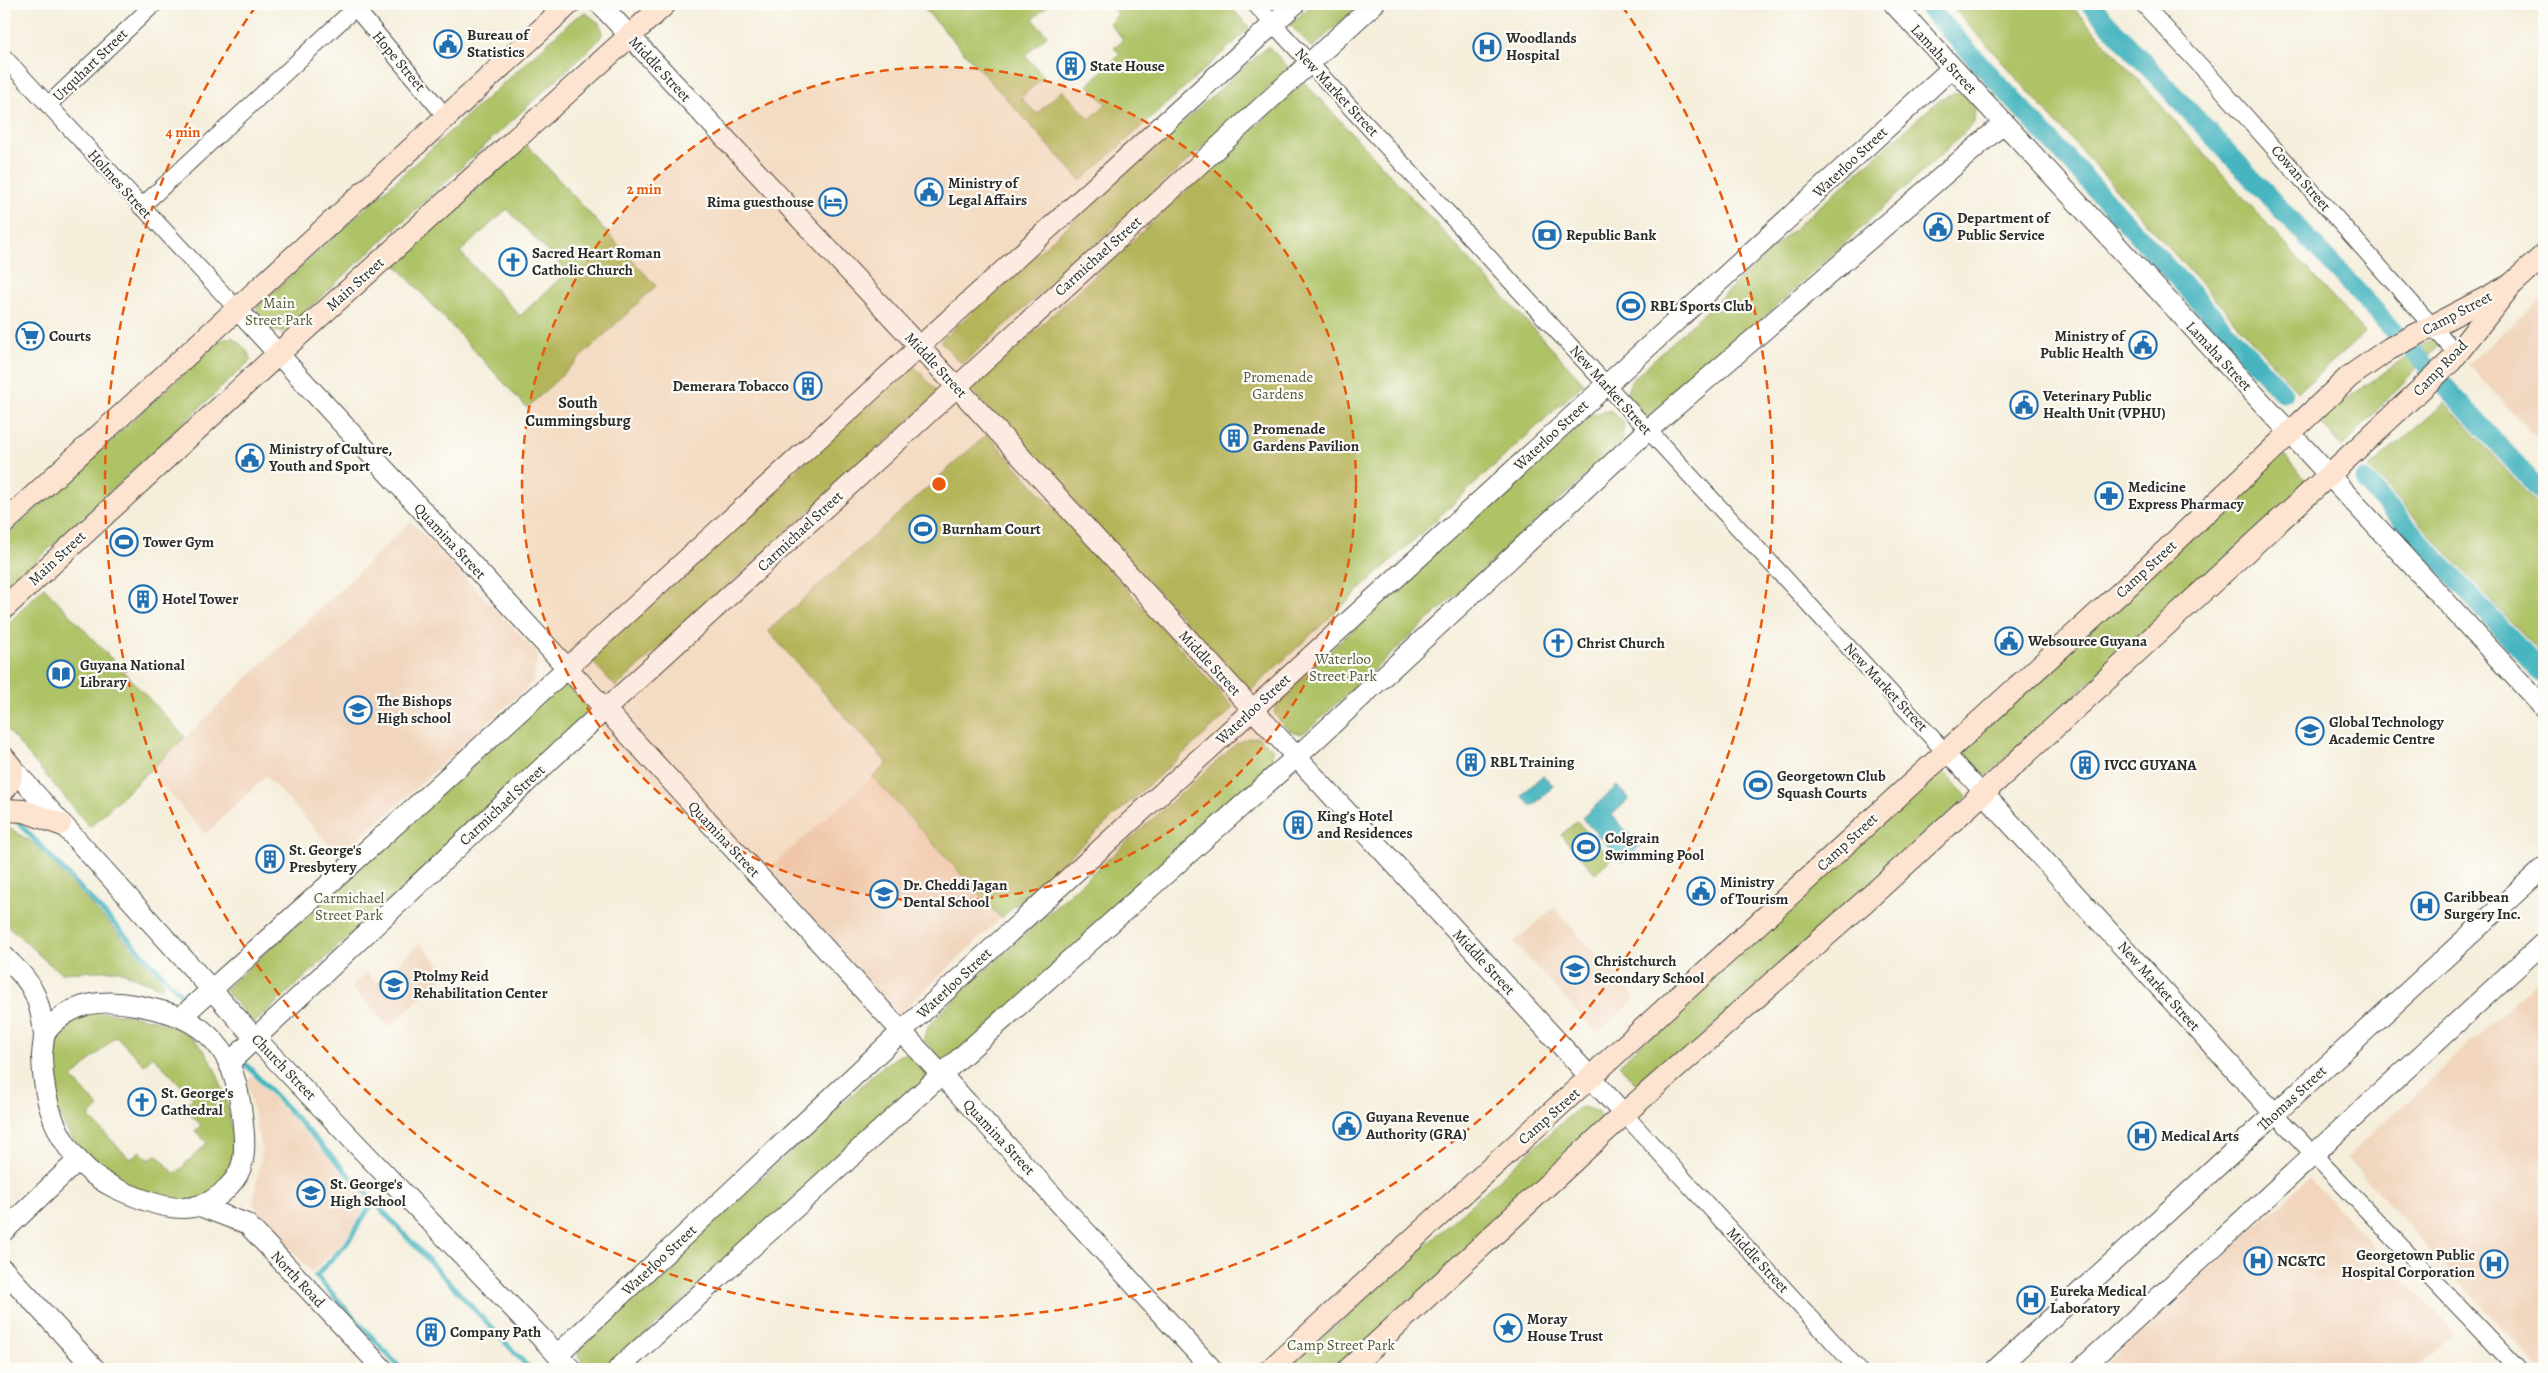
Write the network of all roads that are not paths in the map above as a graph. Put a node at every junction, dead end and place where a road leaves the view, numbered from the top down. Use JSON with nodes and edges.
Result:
{"nodes":[{"id":1,"x":154,"y":4,"type":"edge"},
{"id":2,"x":569,"y":4,"type":"edge"},
{"id":3,"x":600,"y":4,"type":"edge"},
{"id":4,"x":665,"y":4,"type":"edge"},
{"id":5,"x":1255,"y":4,"type":"edge"},
{"id":6,"x":1295,"y":4,"type":"edge"},
{"id":7,"x":1374,"y":4,"type":"edge"},
{"id":8,"x":1894,"y":4,"type":"edge"},
{"id":9,"x":2143,"y":4,"type":"edge"},
{"id":10,"x":353,"y":6,"type":"edge"},
{"id":11,"x":1273,"y":24,"type":"junction"},
{"id":12,"x":631,"y":37,"type":"junction"},
{"id":13,"x":4,"y":57,"type":"edge"},
{"id":14,"x":1310,"y":63,"type":"junction"},
{"id":15,"x":1952,"y":68,"type":"junction"},
{"id":16,"x":48,"y":105,"type":"junction"},
{"id":17,"x":447,"y":118,"type":"junction"},
{"id":18,"x":2004,"y":123,"type":"junction"},
{"id":19,"x":140,"y":207,"type":"junction"},
{"id":20,"x":2544,"y":255,"type":"edge"},
{"id":21,"x":2510,"y":285,"type":"junction"},
{"id":22,"x":237,"y":309,"type":"junction"},
{"id":23,"x":2426,"y":329,"type":"junction"},
{"id":24,"x":919,"y":347,"type":"junction"},
{"id":25,"x":278,"y":354,"type":"junction"},
{"id":26,"x":2454,"y":358,"type":"junction"},
{"id":27,"x":1607,"y":385,"type":"junction"},
{"id":28,"x":956,"y":386,"type":"junction"},
{"id":29,"x":2300,"y":422,"type":"junction"},
{"id":30,"x":1647,"y":431,"type":"junction"},
{"id":31,"x":2333,"y":471,"type":"junction"},
{"id":32,"x":4,"y":523,"type":"edge"},
{"id":33,"x":4,"y":608,"type":"edge"},
{"id":34,"x":567,"y":668,"type":"junction"},
{"id":35,"x":2544,"y":708,"type":"edge"},
{"id":36,"x":1252,"y":709,"type":"junction"},
{"id":37,"x":606,"y":711,"type":"junction"},
{"id":38,"x":1945,"y":751,"type":"junction"},
{"id":39,"x":1296,"y":757,"type":"junction"},
{"id":40,"x":8,"y":763,"type":"edge"},
{"id":41,"x":4,"y":790,"type":"edge"},
{"id":42,"x":1983,"y":793,"type":"junction"},
{"id":43,"x":4,"y":810,"type":"edge"},
{"id":44,"x":60,"y":824,"type":"junction"},
{"id":45,"x":2544,"y":867,"type":"edge"},
{"id":46,"x":2544,"y":942,"type":"edge"},
{"id":47,"x":4,"y":956,"type":"edge"},
{"id":48,"x":213,"y":990,"type":"junction"},
{"id":49,"x":189,"y":1011,"type":"junction"},
{"id":50,"x":901,"y":1032,"type":"junction"},
{"id":51,"x":44,"y":1034,"type":"junction"},
{"id":52,"x":241,"y":1052,"type":"junction"},
{"id":53,"x":941,"y":1074,"type":"junction"},
{"id":54,"x":1591,"y":1078,"type":"junction"},
{"id":55,"x":1624,"y":1114,"type":"junction"},
{"id":56,"x":2275,"y":1114,"type":"junction"},
{"id":57,"x":2313,"y":1155,"type":"junction"},
{"id":58,"x":78,"y":1160,"type":"junction"},
{"id":59,"x":202,"y":1207,"type":"junction"},
{"id":60,"x":4,"y":1231,"type":"edge"},
{"id":61,"x":4,"y":1270,"type":"edge"},
{"id":62,"x":557,"y":1355,"type":"junction"},
{"id":63,"x":95,"y":1369,"type":"edge"},
{"id":64,"x":383,"y":1369,"type":"edge"},
{"id":65,"x":571,"y":1369,"type":"edge"},
{"id":66,"x":618,"y":1369,"type":"edge"},
{"id":67,"x":1212,"y":1369,"type":"edge"},
{"id":68,"x":1272,"y":1369,"type":"edge"},
{"id":69,"x":1349,"y":1369,"type":"edge"},
{"id":70,"x":1858,"y":1369,"type":"edge"},
{"id":71,"x":1996,"y":1369,"type":"edge"},
{"id":72,"x":2081,"y":1369,"type":"edge"},
{"id":73,"x":2518,"y":1369,"type":"edge"}],
"edges":[{"from":1,"to":16,"type":"street","name":"Urquhart Street"},
{"from":2,"to":17,"type":"main road"},
{"from":3,"to":12,"type":"street","name":"Middle Street"},
{"from":4,"to":12,"type":"main road","name":"Main Street"},
{"from":5,"to":11,"type":"street","name":"New Market Street"},
{"from":6,"to":11,"type":"street"},
{"from":7,"to":14,"type":"street","name":"Carmichael Street"},
{"from":8,"to":15,"type":"street","name":"Lamaha Street"},
{"from":9,"to":23,"type":"street","name":"Cowan Street"},
{"from":10,"to":17,"type":"street","name":"Hope Street"},
{"from":10,"to":19,"type":"street"},
{"from":11,"to":14,"type":"street","name":"New Market Street"},
{"from":11,"to":24,"type":"street"},
{"from":12,"to":24,"type":"street","name":"Middle Street"},
{"from":12,"to":25,"type":"main road","name":"Main Street"},
{"from":13,"to":16,"type":"street","name":"Holmes Street"},
{"from":14,"to":27,"type":"street","name":"New Market Street"},
{"from":14,"to":28,"type":"street","name":"Carmichael Street"},
{"from":15,"to":18,"type":"street","name":"Lamaha Street"},
{"from":15,"to":27,"type":"street","name":"Waterloo Street"},
{"from":16,"to":19,"type":"street","name":"Holmes Street"},
{"from":17,"to":22,"type":"main road"},
{"from":18,"to":29,"type":"street","name":"Lamaha Street"},
{"from":18,"to":30,"type":"street"},
{"from":19,"to":22,"type":"street","name":"Holmes Street"},
{"from":20,"to":21,"type":"main road","name":"Camp Road"},
{"from":21,"to":23,"type":"main road","name":"Camp Street"},
{"from":21,"to":26,"type":"main road","name":"Camp Road"},
{"from":22,"to":25,"type":"street","name":"Quamina Street"},
{"from":22,"to":32,"type":"main road"},
{"from":23,"to":26,"type":"street","name":"Cowan Street"},
{"from":23,"to":29,"type":"main road","name":"Camp Street"},
{"from":24,"to":28,"type":"street","name":"Middle Street"},
{"from":24,"to":34,"type":"street"},
{"from":25,"to":33,"type":"main road","name":"Main Street"},
{"from":25,"to":34,"type":"street","name":"Quamina Street"},
{"from":26,"to":31,"type":"main road","name":"Camp Road"},
{"from":27,"to":30,"type":"street","name":"New Market Street"},
{"from":27,"to":36,"type":"street","name":"Waterloo Street"},
{"from":28,"to":36,"type":"street","name":"Middle Street"},
{"from":28,"to":37,"type":"street","name":"Carmichael Street"},
{"from":29,"to":31,"type":"street","name":"Lamaha Street"},
{"from":29,"to":38,"type":"main road","name":"Camp Street"},
{"from":30,"to":38,"type":"street","name":"New Market Street"},
{"from":30,"to":39,"type":"street"},
{"from":31,"to":35,"type":"street","name":"Lamaha Street"},
{"from":31,"to":42,"type":"main road"},
{"from":34,"to":37,"type":"street","name":"Quamina Street"},
{"from":34,"to":48,"type":"street"},
{"from":36,"to":39,"type":"street","name":"Middle Street"},
{"from":36,"to":50,"type":"street","name":"Waterloo Street"},
{"from":37,"to":50,"type":"street","name":"Quamina Street"},
{"from":37,"to":52,"type":"street","name":"Carmichael Street"},
{"from":38,"to":42,"type":"street","name":"New Market Street"},
{"from":38,"to":54,"type":"main road","name":"Camp Street"},
{"from":39,"to":53,"type":"street"},
{"from":39,"to":54,"type":"street","name":"Middle Street"},
{"from":40,"to":41,"type":"main road"},
{"from":40,"to":44,"type":"street","name":"Church Street"},
{"from":42,"to":55,"type":"main road"},
{"from":42,"to":56,"type":"street","name":"New Market Street"},
{"from":43,"to":44,"type":"main road"},
{"from":44,"to":48,"type":"street","name":"Church Street"},
{"from":45,"to":56,"type":"street","name":"Thomas Street"},
{"from":46,"to":57,"type":"street"},
{"from":47,"to":51,"type":"street"},
{"from":48,"to":49,"type":"street"},
{"from":48,"to":52,"type":"street","name":"Church Street"},
{"from":49,"to":51,"type":"street"},
{"from":49,"to":52,"type":"street"},
{"from":50,"to":53,"type":"street","name":"Quamina Street"},
{"from":50,"to":62,"type":"street","name":"Waterloo Street"},
{"from":51,"to":58,"type":"street"},
{"from":52,"to":59,"type":"street"},
{"from":52,"to":62,"type":"street","name":"Church Street"},
{"from":53,"to":66,"type":"street"},
{"from":53,"to":67,"type":"street","name":"Quamina Street"},
{"from":54,"to":55,"type":"street","name":"Middle Street"},
{"from":54,"to":68,"type":"main road","name":"Camp Street"},
{"from":55,"to":69,"type":"main road"},
{"from":55,"to":70,"type":"street","name":"Middle Street"},
{"from":56,"to":57,"type":"street","name":"New Market Street"},
{"from":56,"to":71,"type":"street","name":"Thomas Street"},
{"from":57,"to":72,"type":"street"},
{"from":57,"to":73,"type":"street","name":"New Market Street"},
{"from":58,"to":59,"type":"street"},
{"from":58,"to":60,"type":"street"},
{"from":59,"to":64,"type":"street","name":"North Road"},
{"from":61,"to":63,"type":"street"},
{"from":62,"to":65,"type":"street","name":"Church Street"}]}
